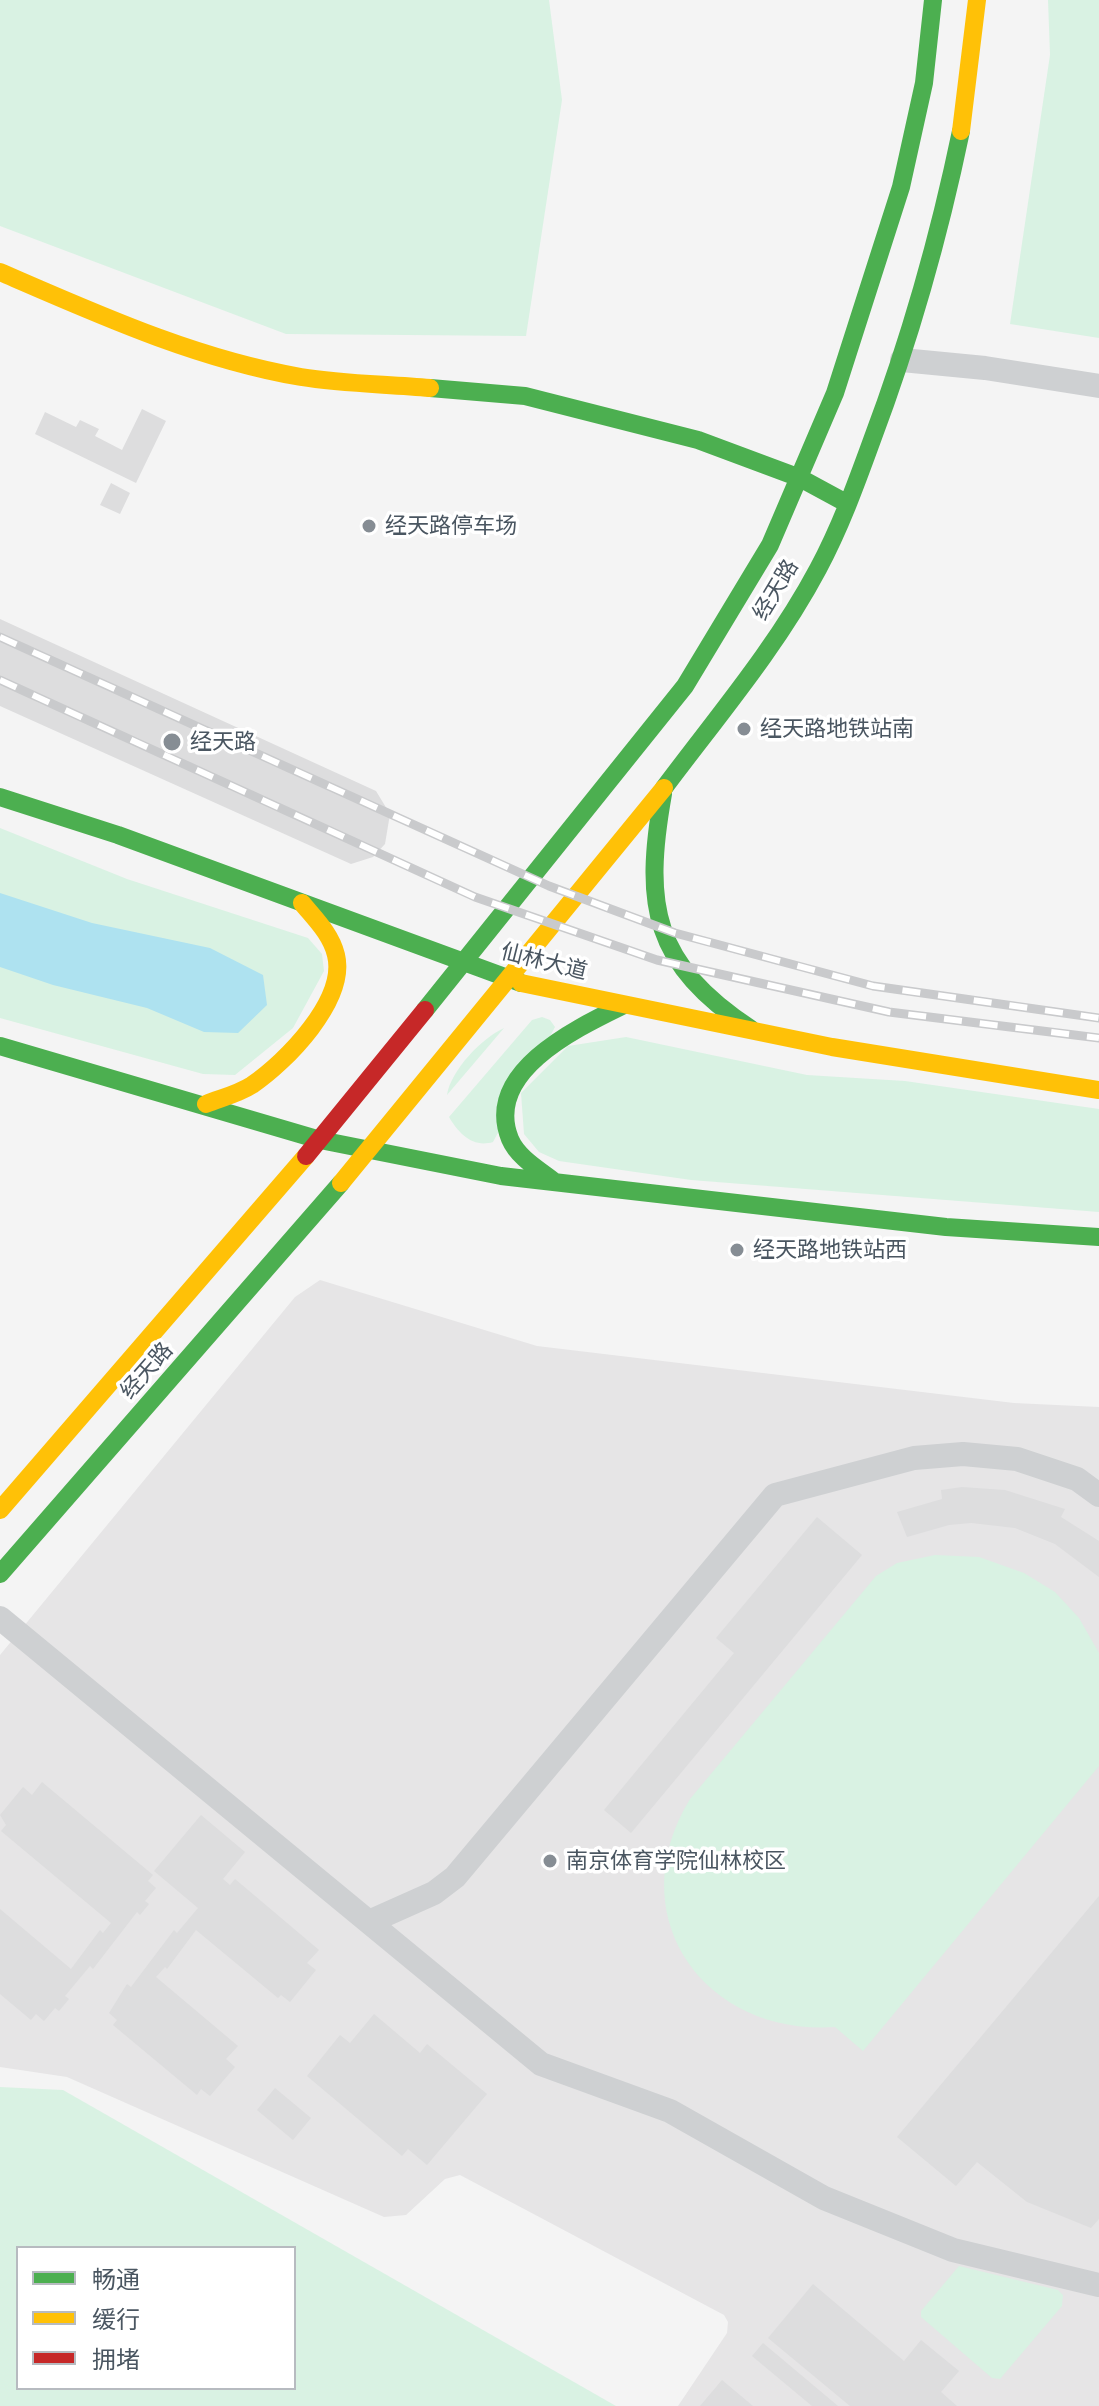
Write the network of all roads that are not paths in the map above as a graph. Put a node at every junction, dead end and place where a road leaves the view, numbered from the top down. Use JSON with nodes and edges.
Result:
{"nodes":[{"id":1,"x":933,"y":0,"type":"edge"},
{"id":2,"x":977,"y":0,"type":"edge"},
{"id":3,"x":0,"y":272,"type":"edge"},
{"id":4,"x":902,"y":360,"type":"junction"},
{"id":5,"x":1099,"y":386,"type":"edge"},
{"id":6,"x":800,"y":478,"type":"junction"},
{"id":7,"x":848,"y":504,"type":"junction"},
{"id":8,"x":663,"y":790,"type":"junction"},
{"id":9,"x":0,"y":797,"type":"edge"},
{"id":10,"x":302,"y":903,"type":"junction"},
{"id":11,"x":461,"y":964,"type":"junction"},
{"id":12,"x":508,"y":980,"type":"junction"},
{"id":13,"x":624,"y":1005,"type":"junction"},
{"id":14,"x":755,"y":1031,"type":"junction"},
{"id":15,"x":0,"y":1046,"type":"edge"},
{"id":16,"x":1099,"y":1090,"type":"edge"},
{"id":17,"x":206,"y":1104,"type":"junction"},
{"id":18,"x":320,"y":1140,"type":"junction"},
{"id":19,"x":369,"y":1151,"type":"junction"},
{"id":20,"x":555,"y":1182,"type":"junction"},
{"id":21,"x":1099,"y":1237,"type":"edge"},
{"id":22,"x":1099,"y":1495,"type":"edge"},
{"id":23,"x":0,"y":1510,"type":"edge"},
{"id":24,"x":0,"y":1574,"type":"edge"},
{"id":25,"x":0,"y":1618,"type":"edge"},
{"id":26,"x":369,"y":1922,"type":"junction"},
{"id":27,"x":1099,"y":2285,"type":"edge"}],
"edges":[{"from":1,"to":6,"type":"main road","name":"经天路"},
{"from":2,"to":4,"type":"main road","name":"经天路"},
{"from":3,"to":6,"type":"main road"},
{"from":4,"to":5,"type":"street"},
{"from":4,"to":7,"type":"main road","name":"经天路"},
{"from":6,"to":7,"type":"main road"},
{"from":6,"to":11,"type":"main road","name":"经天路"},
{"from":7,"to":8,"type":"main road","name":"经天路"},
{"from":8,"to":12,"type":"main road","name":"经天路"},
{"from":8,"to":14,"type":"main road"},
{"from":9,"to":10,"type":"main road","name":"仙林大道"},
{"from":10,"to":11,"type":"main road","name":"仙林大道"},
{"from":10,"to":17,"type":"main road"},
{"from":11,"to":12,"type":"main road","name":"仙林大道"},
{"from":11,"to":18,"type":"main road","name":"经天路"},
{"from":12,"to":13,"type":"main road","name":"仙林大道"},
{"from":12,"to":19,"type":"main road","name":"经天路"},
{"from":13,"to":14,"type":"main road","name":"仙林大道"},
{"from":13,"to":20,"type":"main road"},
{"from":14,"to":16,"type":"main road","name":"仙林大道"},
{"from":15,"to":17,"type":"main road"},
{"from":17,"to":18,"type":"main road"},
{"from":18,"to":19,"type":"main road"},
{"from":18,"to":23,"type":"main road","name":"经天路"},
{"from":19,"to":20,"type":"main road"},
{"from":19,"to":24,"type":"main road","name":"经天路"},
{"from":20,"to":21,"type":"main road"},
{"from":22,"to":26,"type":"street"},
{"from":25,"to":26,"type":"street"},
{"from":26,"to":27,"type":"street"}]}
